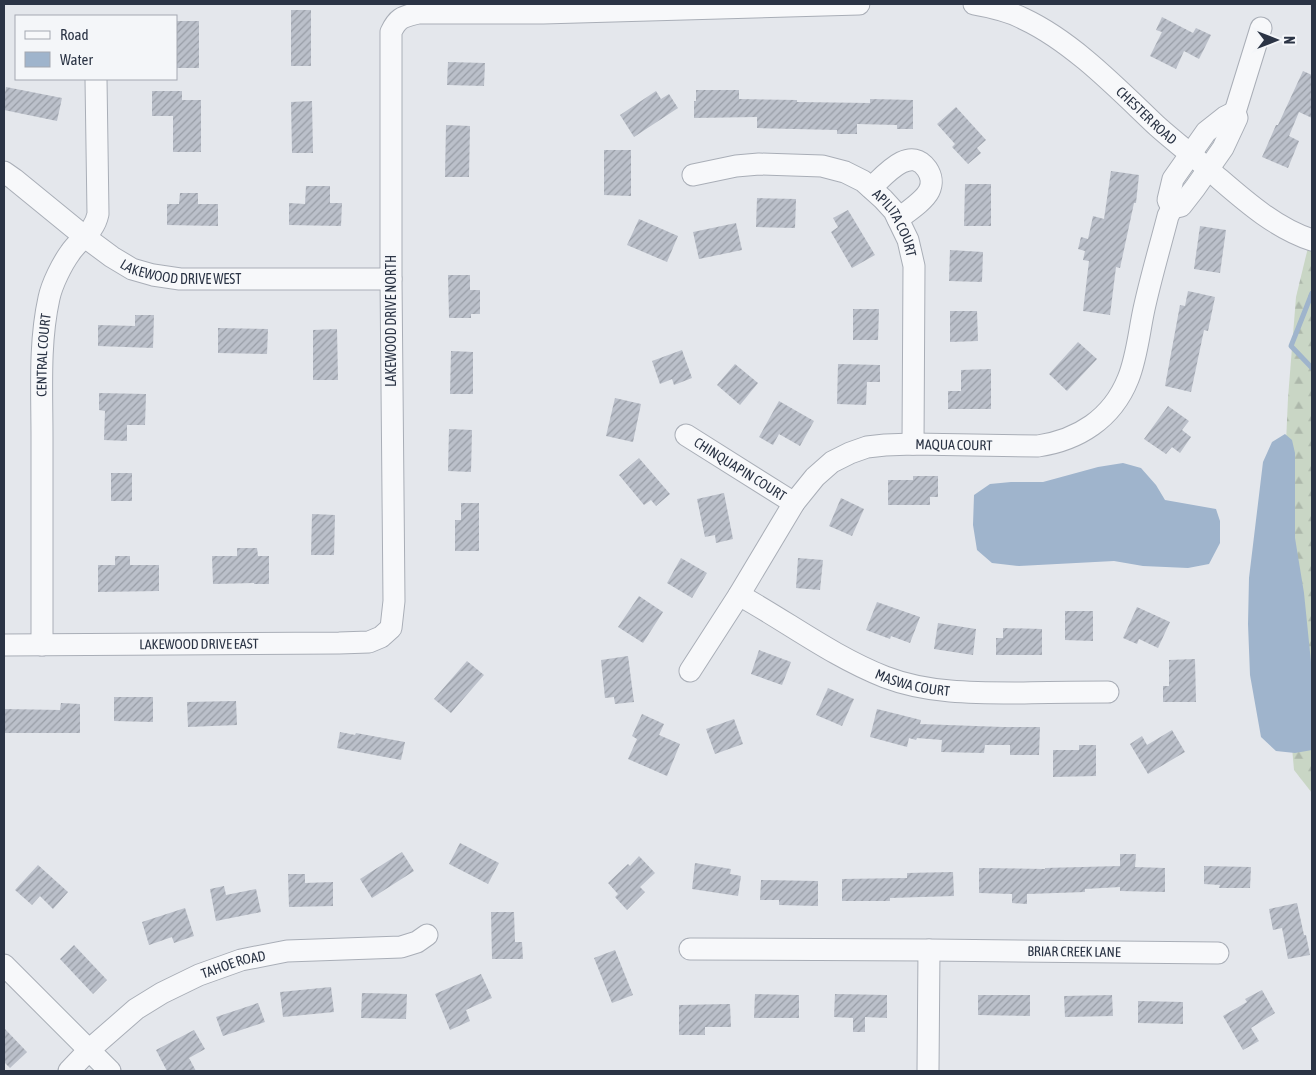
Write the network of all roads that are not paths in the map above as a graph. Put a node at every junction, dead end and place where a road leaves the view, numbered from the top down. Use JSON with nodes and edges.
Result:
{"nodes":[{"id":1,"x":859,"y":4,"type":"edge"},
{"id":2,"x":974,"y":4,"type":"edge"},
{"id":3,"x":1262,"y":28,"type":"dead end"},
{"id":4,"x":96,"y":80,"type":"edge"},
{"id":5,"x":1235,"y":112,"type":"junction"},
{"id":6,"x":1190,"y":153,"type":"junction"},
{"id":7,"x":1209,"y":169,"type":"junction"},
{"id":8,"x":4,"y":172,"type":"edge"},
{"id":9,"x":693,"y":174,"type":"dead end"},
{"id":10,"x":871,"y":188,"type":"junction"},
{"id":11,"x":1172,"y":208,"type":"junction"},
{"id":12,"x":898,"y":219,"type":"junction"},
{"id":13,"x":85,"y":237,"type":"junction"},
{"id":14,"x":1312,"y":240,"type":"edge"},
{"id":15,"x":391,"y":279,"type":"junction"},
{"id":16,"x":686,"y":435,"type":"dead end"},
{"id":17,"x":913,"y":444,"type":"junction"},
{"id":18,"x":794,"y":503,"type":"junction"},
{"id":19,"x":739,"y":595,"type":"junction"},
{"id":20,"x":391,"y":628,"type":"joint"},
{"id":21,"x":4,"y":645,"type":"edge"},
{"id":22,"x":42,"y":645,"type":"junction"},
{"id":23,"x":690,"y":671,"type":"dead end"},
{"id":24,"x":1108,"y":692,"type":"dead end"},
{"id":25,"x":427,"y":935,"type":"dead end"},
{"id":26,"x":690,"y":949,"type":"dead end"},
{"id":27,"x":928,"y":950,"type":"junction"},
{"id":28,"x":1218,"y":953,"type":"dead end"},
{"id":29,"x":4,"y":964,"type":"edge"},
{"id":30,"x":89,"y":1050,"type":"junction"},
{"id":31,"x":69,"y":1071,"type":"edge"},
{"id":32,"x":110,"y":1071,"type":"edge"},
{"id":33,"x":928,"y":1071,"type":"edge"}],
"edges":[{"from":1,"to":15,"type":"street","name":"LAKEWOOD DRIVE NORTH"},
{"from":2,"to":6,"type":"street","name":"CHESTER ROAD"},
{"from":3,"to":5,"type":"street"},
{"from":4,"to":13,"type":"street","name":"CENTRAL COURT"},
{"from":5,"to":6,"type":"street","name":"MAQUA COURT"},
{"from":5,"to":7,"type":"street"},
{"from":6,"to":7,"type":"street","name":"CHESTER ROAD"},
{"from":6,"to":11,"type":"street","name":"MAQUA COURT"},
{"from":7,"to":11,"type":"street"},
{"from":7,"to":14,"type":"street","name":"CHESTER ROAD"},
{"from":8,"to":13,"type":"street","name":"LAKEWOOD DRIVE WEST"},
{"from":9,"to":10,"type":"street","name":"APILITA COURT"},
{"from":10,"to":12,"type":"street","name":"APILITA COURT"},
{"from":10,"to":12,"type":"street"},
{"from":11,"to":17,"type":"street","name":"MAQUA COURT"},
{"from":12,"to":17,"type":"street","name":"APILITA COURT"},
{"from":13,"to":15,"type":"street","name":"LAKEWOOD DRIVE WEST"},
{"from":13,"to":22,"type":"street","name":"CENTRAL COURT"},
{"from":15,"to":20,"type":"street","name":"LAKEWOOD DRIVE NORTH"},
{"from":16,"to":18,"type":"street","name":"CHINQUAPIN COURT"},
{"from":17,"to":18,"type":"street","name":"MAQUA COURT"},
{"from":18,"to":19,"type":"street","name":"MAQUA COURT"},
{"from":19,"to":23,"type":"street","name":"MAQUA COURT"},
{"from":19,"to":24,"type":"street","name":"MASWA COURT"},
{"from":20,"to":22,"type":"street","name":"LAKEWOOD DRIVE EAST"},
{"from":21,"to":22,"type":"street","name":"LAKEWOOD DRIVE EAST"},
{"from":25,"to":30,"type":"street","name":"TAHOE ROAD"},
{"from":26,"to":27,"type":"street","name":"BRIAR CREEK LANE"},
{"from":27,"to":28,"type":"street","name":"BRIAR CREEK LANE"},
{"from":27,"to":33,"type":"street"},
{"from":29,"to":30,"type":"street"},
{"from":30,"to":31,"type":"street","name":"TAHOE ROAD"},
{"from":30,"to":32,"type":"street"}]}
